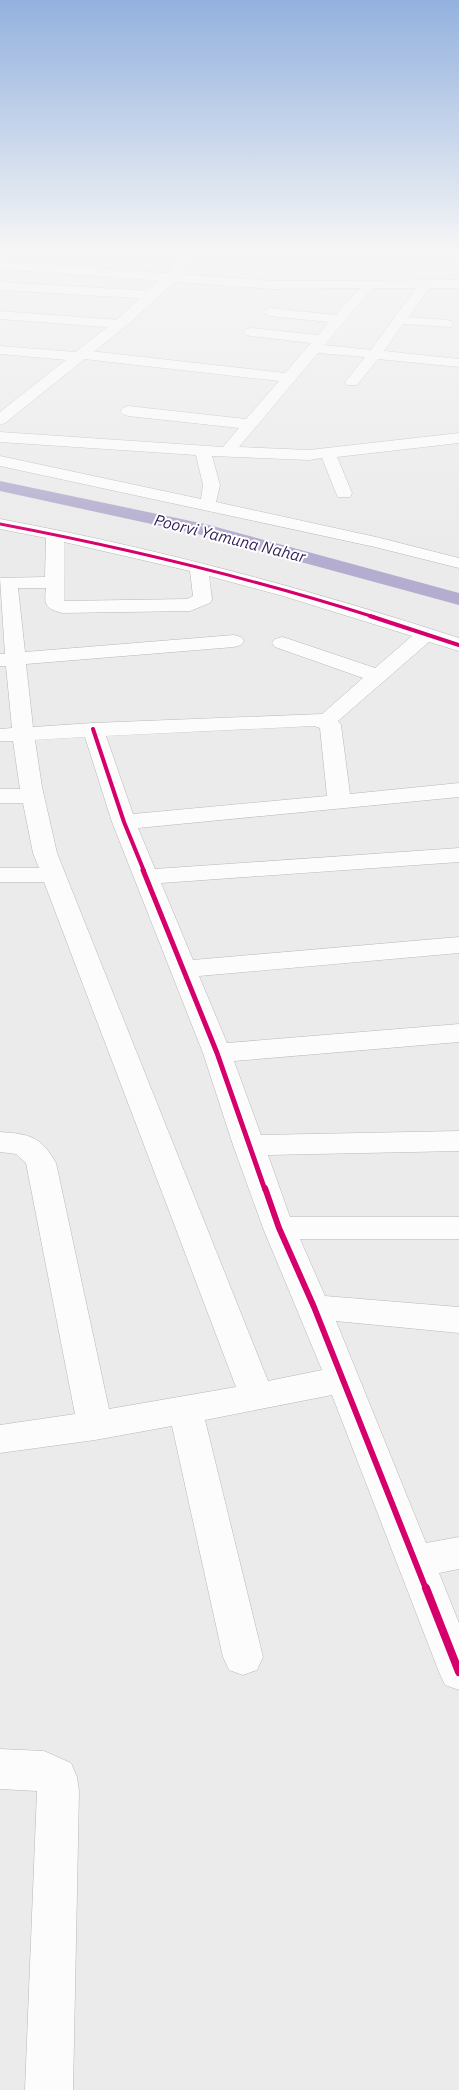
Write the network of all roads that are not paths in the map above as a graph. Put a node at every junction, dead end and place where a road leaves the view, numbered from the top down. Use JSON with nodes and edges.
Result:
{"nodes":[{"id":1,"x":7,"y":351,"type":"edge"},
{"id":2,"x":87,"y":351,"type":"edge"},
{"id":3,"x":312,"y":351,"type":"edge"},
{"id":4,"x":355,"y":351,"type":"edge"},
{"id":5,"x":378,"y":351,"type":"edge"},
{"id":6,"x":375,"y":354,"type":"junction"},
{"id":7,"x":80,"y":356,"type":"junction"},
{"id":8,"x":459,"y":363,"type":"edge"},
{"id":9,"x":290,"y":378,"type":"junction"},
{"id":10,"x":352,"y":382,"type":"dead end"},
{"id":11,"x":142,"y":398,"type":"dead end"},
{"id":12,"x":128,"y":411,"type":"junction"},
{"id":13,"x":0,"y":420,"type":"edge"},
{"id":14,"x":250,"y":424,"type":"junction"},
{"id":15,"x":0,"y":437,"type":"edge"},
{"id":16,"x":459,"y":438,"type":"edge"},
{"id":17,"x":104,"y":446,"type":"junction"},
{"id":18,"x":203,"y":451,"type":"junction"},
{"id":19,"x":226,"y":452,"type":"junction"},
{"id":20,"x":328,"y":454,"type":"junction"},
{"id":21,"x":0,"y":461,"type":"edge"},
{"id":22,"x":77,"y":477,"type":"junction"},
{"id":23,"x":344,"y":493,"type":"dead end"},
{"id":24,"x":207,"y":504,"type":"junction"},
{"id":25,"x":0,"y":524,"type":"edge"},
{"id":26,"x":55,"y":535,"type":"junction"},
{"id":27,"x":459,"y":563,"type":"edge"},
{"id":28,"x":199,"y":568,"type":"junction"},
{"id":29,"x":4,"y":583,"type":"edge"},
{"id":30,"x":54,"y":585,"type":"junction"},
{"id":31,"x":426,"y":634,"type":"junction"},
{"id":32,"x":234,"y":641,"type":"dead end"},
{"id":33,"x":282,"y":643,"type":"dead end"},
{"id":34,"x":459,"y":645,"type":"edge"},
{"id":35,"x":8,"y":659,"type":"edge"},
{"id":36,"x":378,"y":676,"type":"junction"},
{"id":37,"x":326,"y":722,"type":"junction"},
{"id":38,"x":93,"y":729,"type":"junction"},
{"id":39,"x":12,"y":734,"type":"edge"},
{"id":40,"x":459,"y":790,"type":"edge"},
{"id":41,"x":0,"y":796,"type":"edge"},
{"id":42,"x":33,"y":796,"type":"junction"},
{"id":43,"x":339,"y":800,"type":"junction"},
{"id":44,"x":124,"y":822,"type":"junction"},
{"id":45,"x":459,"y":855,"type":"edge"},
{"id":46,"x":0,"y":875,"type":"edge"},
{"id":47,"x":54,"y":875,"type":"junction"},
{"id":48,"x":146,"y":877,"type":"junction"},
{"id":49,"x":459,"y":945,"type":"edge"},
{"id":50,"x":183,"y":969,"type":"junction"},
{"id":51,"x":459,"y":1033,"type":"edge"},
{"id":52,"x":217,"y":1053,"type":"junction"},
{"id":53,"x":459,"y":1141,"type":"edge"},
{"id":54,"x":0,"y":1142,"type":"edge"},
{"id":55,"x":248,"y":1145,"type":"junction"},
{"id":56,"x":279,"y":1228,"type":"junction"},
{"id":57,"x":459,"y":1228,"type":"edge"},
{"id":58,"x":314,"y":1307,"type":"junction"},
{"id":59,"x":459,"y":1320,"type":"edge"},
{"id":60,"x":343,"y":1379,"type":"junction"},
{"id":61,"x":257,"y":1397,"type":"junction"},
{"id":62,"x":186,"y":1410,"type":"junction"},
{"id":63,"x":95,"y":1426,"type":"junction"},
{"id":64,"x":0,"y":1439,"type":"edge"},
{"id":65,"x":459,"y":1553,"type":"edge"},
{"id":66,"x":415,"y":1562,"type":"junction"},
{"id":67,"x":243,"y":1657,"type":"dead end"},
{"id":68,"x":459,"y":1672,"type":"edge"},
{"id":69,"x":0,"y":1770,"type":"edge"},
{"id":70,"x":49,"y":2090,"type":"edge"}],
"edges":[{"from":1,"to":7,"type":"street"},
{"from":2,"to":7,"type":"street"},
{"from":3,"to":9,"type":"street"},
{"from":4,"to":6,"type":"street"},
{"from":5,"to":6,"type":"street"},
{"from":6,"to":8,"type":"street"},
{"from":6,"to":10,"type":"street"},
{"from":7,"to":9,"type":"street"},
{"from":7,"to":13,"type":"street"},
{"from":9,"to":14,"type":"street"},
{"from":11,"to":12,"type":"street"},
{"from":12,"to":14,"type":"street"},
{"from":12,"to":17,"type":"street"},
{"from":14,"to":19,"type":"street"},
{"from":15,"to":17,"type":"street"},
{"from":16,"to":20,"type":"street"},
{"from":17,"to":18,"type":"street"},
{"from":17,"to":22,"type":"street"},
{"from":18,"to":19,"type":"street"},
{"from":18,"to":24,"type":"street"},
{"from":19,"to":20,"type":"street"},
{"from":20,"to":23,"type":"street"},
{"from":21,"to":22,"type":"street"},
{"from":22,"to":24,"type":"street"},
{"from":24,"to":27,"type":"street"},
{"from":25,"to":26,"type":"street"},
{"from":26,"to":28,"type":"street"},
{"from":26,"to":30,"type":"street"},
{"from":28,"to":30,"type":"street"},
{"from":28,"to":31,"type":"street"},
{"from":29,"to":30,"type":"street"},
{"from":29,"to":35,"type":"street"},
{"from":31,"to":34,"type":"street"},
{"from":31,"to":36,"type":"street"},
{"from":32,"to":35,"type":"street"},
{"from":33,"to":36,"type":"street"},
{"from":35,"to":39,"type":"street"},
{"from":36,"to":37,"type":"street"},
{"from":37,"to":38,"type":"street"},
{"from":37,"to":43,"type":"street"},
{"from":38,"to":39,"type":"street"},
{"from":38,"to":44,"type":"street"},
{"from":39,"to":42,"type":"street"},
{"from":40,"to":43,"type":"street"},
{"from":41,"to":42,"type":"street"},
{"from":42,"to":47,"type":"street"},
{"from":43,"to":44,"type":"street"},
{"from":44,"to":48,"type":"street"},
{"from":45,"to":48,"type":"street"},
{"from":46,"to":47,"type":"street"},
{"from":47,"to":61,"type":"street"},
{"from":48,"to":50,"type":"street"},
{"from":49,"to":50,"type":"street"},
{"from":50,"to":52,"type":"street"},
{"from":51,"to":52,"type":"street"},
{"from":52,"to":55,"type":"street"},
{"from":53,"to":55,"type":"street"},
{"from":54,"to":63,"type":"street"},
{"from":55,"to":56,"type":"street"},
{"from":56,"to":57,"type":"street"},
{"from":56,"to":58,"type":"street"},
{"from":58,"to":59,"type":"street"},
{"from":58,"to":60,"type":"street"},
{"from":60,"to":61,"type":"street"},
{"from":60,"to":66,"type":"street"},
{"from":61,"to":62,"type":"street"},
{"from":62,"to":63,"type":"street"},
{"from":62,"to":67,"type":"street"},
{"from":63,"to":64,"type":"street"},
{"from":65,"to":66,"type":"street"},
{"from":66,"to":68,"type":"street"},
{"from":69,"to":70,"type":"street"}]}
